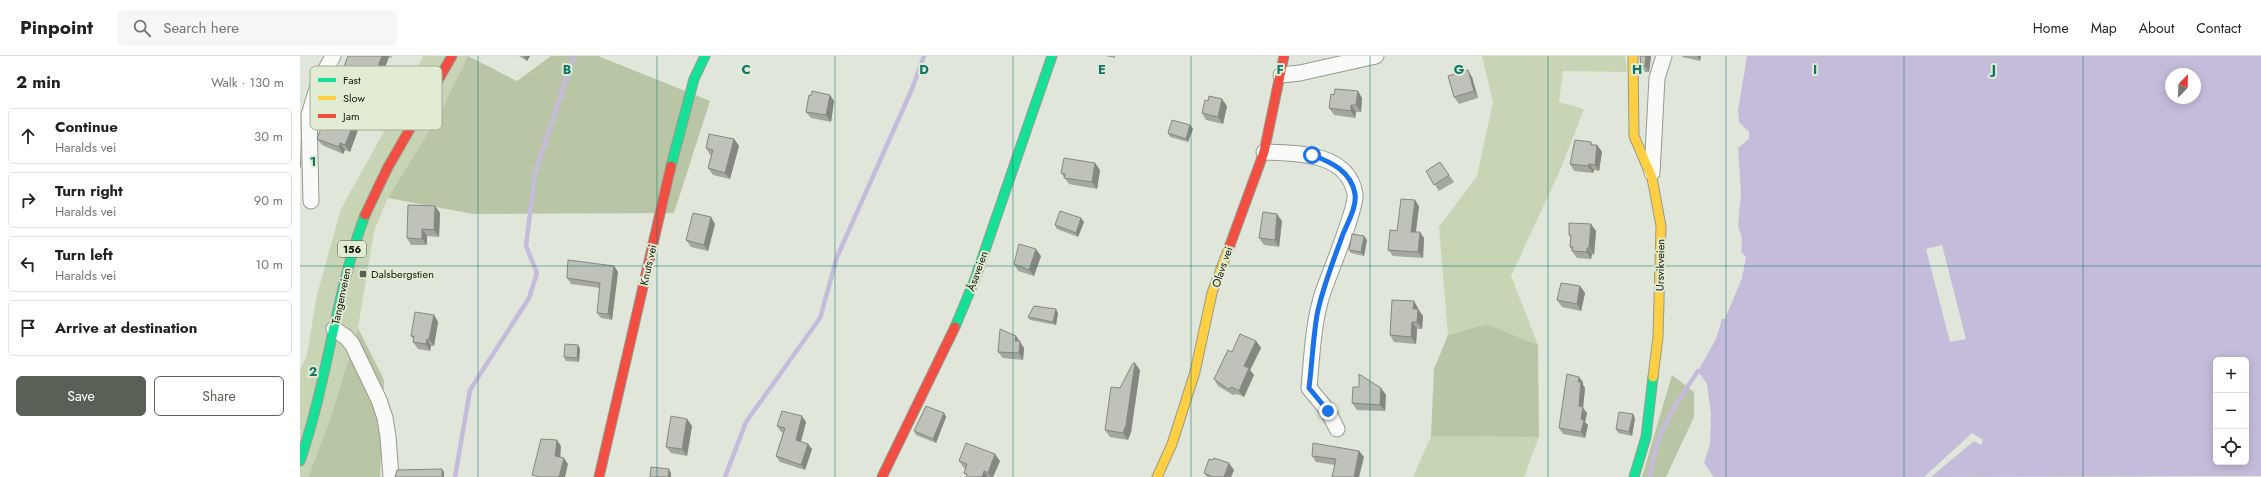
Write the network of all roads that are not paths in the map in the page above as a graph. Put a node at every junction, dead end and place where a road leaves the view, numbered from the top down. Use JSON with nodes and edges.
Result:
{"nodes":[{"id":1,"x":333,"y":56,"type":"edge"},
{"id":2,"x":452,"y":56,"type":"edge"},
{"id":3,"x":705,"y":56,"type":"edge"},
{"id":4,"x":1052,"y":56,"type":"edge"},
{"id":5,"x":1284,"y":56,"type":"edge"},
{"id":6,"x":1376,"y":56,"type":"edge"},
{"id":7,"x":1633,"y":56,"type":"edge"},
{"id":8,"x":1664,"y":56,"type":"edge"},
{"id":9,"x":328,"y":66,"type":"edge"},
{"id":10,"x":442,"y":74,"type":"edge"},
{"id":11,"x":1281,"y":75,"type":"junction"},
{"id":12,"x":310,"y":112,"type":"edge"},
{"id":13,"x":411,"y":130,"type":"edge"},
{"id":14,"x":1264,"y":152,"type":"junction"},
{"id":15,"x":1652,"y":178,"type":"junction"},
{"id":16,"x":311,"y":201,"type":"dead end"},
{"id":17,"x":334,"y":328,"type":"junction"},
{"id":18,"x":1337,"y":429,"type":"dead end"},
{"id":19,"x":300,"y":461,"type":"edge"},
{"id":20,"x":391,"y":477,"type":"edge"},
{"id":21,"x":599,"y":477,"type":"edge"},
{"id":22,"x":882,"y":477,"type":"edge"},
{"id":23,"x":1157,"y":477,"type":"edge"},
{"id":24,"x":1634,"y":477,"type":"edge"}],
"edges":[{"from":1,"to":9,"type":"street"},
{"from":2,"to":10,"type":"street","name":"Tangenveien","number":"156"},
{"from":3,"to":21,"type":"street","name":"Knuts vei"},
{"from":4,"to":22,"type":"street","name":"Åsaveien"},
{"from":5,"to":11,"type":"street","name":"Olavs vei"},
{"from":6,"to":11,"type":"street"},
{"from":7,"to":15,"type":"street","name":"Ursvikveien"},
{"from":8,"to":15,"type":"street"},
{"from":11,"to":14,"type":"street","name":"Olavs vei"},
{"from":12,"to":16,"type":"street"},
{"from":13,"to":17,"type":"street","name":"Tangenveien","number":"156"},
{"from":14,"to":18,"type":"street"},
{"from":14,"to":23,"type":"street","name":"Olavs vei"},
{"from":15,"to":24,"type":"street","name":"Ursvikveien"},
{"from":17,"to":19,"type":"street","name":"Tangenveien","number":"156"},
{"from":17,"to":20,"type":"street"}]}
